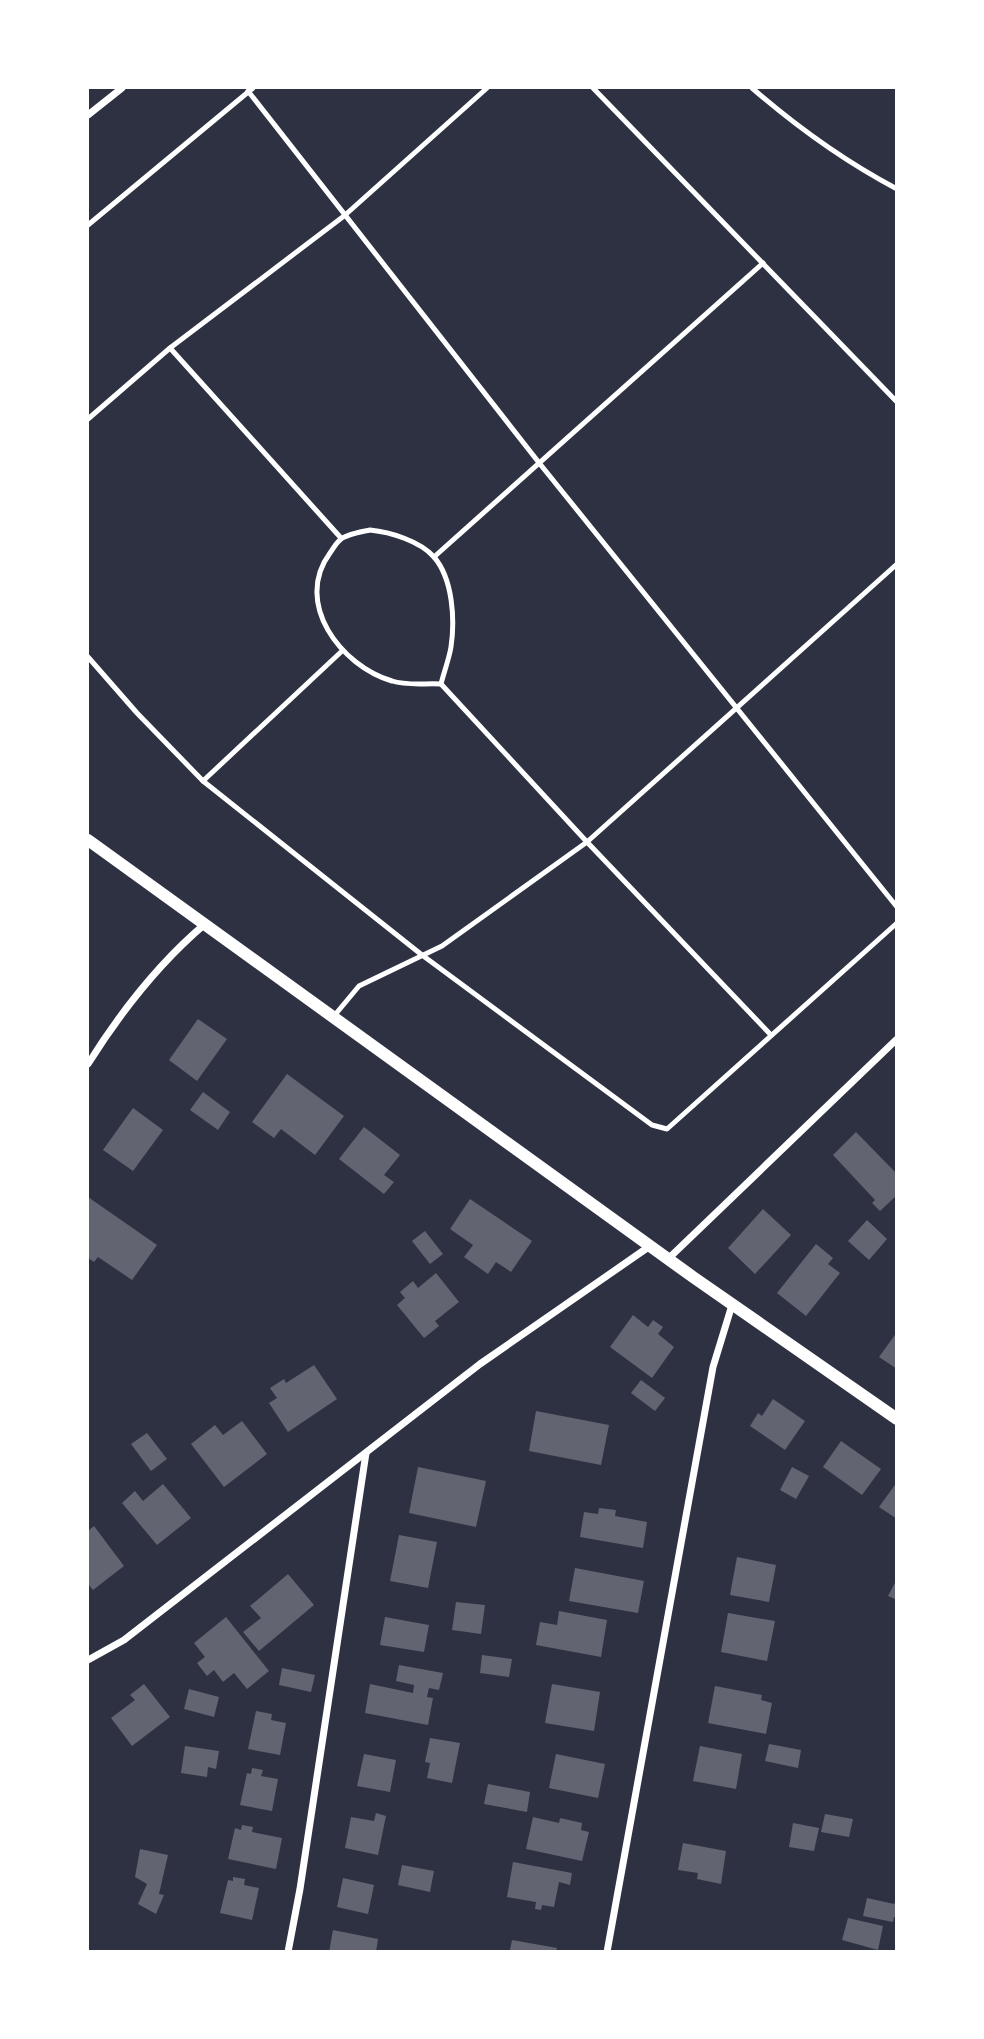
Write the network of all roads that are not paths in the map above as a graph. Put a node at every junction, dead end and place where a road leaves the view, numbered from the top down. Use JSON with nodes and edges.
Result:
{"nodes":[{"id":1,"x":122,"y":88,"type":"edge"},
{"id":2,"x":487,"y":88,"type":"edge"},
{"id":3,"x":593,"y":88,"type":"edge"},
{"id":4,"x":752,"y":88,"type":"edge"},
{"id":5,"x":251,"y":89,"type":"edge"},
{"id":6,"x":88,"y":115,"type":"edge"},
{"id":7,"x":897,"y":189,"type":"edge"},
{"id":8,"x":344,"y":216,"type":"junction"},
{"id":9,"x":88,"y":226,"type":"edge"},
{"id":10,"x":763,"y":263,"type":"junction"},
{"id":11,"x":170,"y":348,"type":"junction"},
{"id":12,"x":897,"y":402,"type":"edge"},
{"id":13,"x":88,"y":419,"type":"edge"},
{"id":14,"x":540,"y":464,"type":"junction"},
{"id":15,"x":341,"y":538,"type":"junction"},
{"id":16,"x":434,"y":557,"type":"junction"},
{"id":17,"x":897,"y":564,"type":"edge"},
{"id":18,"x":342,"y":651,"type":"junction"},
{"id":19,"x":88,"y":657,"type":"edge"},
{"id":20,"x":441,"y":684,"type":"junction"},
{"id":21,"x":737,"y":708,"type":"junction"},
{"id":22,"x":203,"y":781,"type":"junction"},
{"id":23,"x":88,"y":840,"type":"edge"},
{"id":24,"x":587,"y":842,"type":"junction"},
{"id":25,"x":897,"y":907,"type":"edge"},
{"id":26,"x":897,"y":923,"type":"edge"},
{"id":27,"x":205,"y":924,"type":"junction"},
{"id":28,"x":422,"y":955,"type":"junction"},
{"id":29,"x":334,"y":1016,"type":"junction"},
{"id":30,"x":771,"y":1034,"type":"junction"},
{"id":31,"x":897,"y":1039,"type":"edge"},
{"id":32,"x":88,"y":1064,"type":"edge"},
{"id":33,"x":650,"y":1246,"type":"junction"},
{"id":34,"x":668,"y":1259,"type":"junction"},
{"id":35,"x":732,"y":1304,"type":"junction"},
{"id":36,"x":897,"y":1419,"type":"edge"},
{"id":37,"x":366,"y":1453,"type":"junction"},
{"id":38,"x":88,"y":1660,"type":"edge"},
{"id":39,"x":288,"y":1951,"type":"edge"},
{"id":40,"x":607,"y":1951,"type":"edge"}],
"edges":[{"from":1,"to":6,"type":"street"},
{"from":2,"to":8,"type":"lane"},
{"from":3,"to":10,"type":"lane"},
{"from":4,"to":7,"type":"lane"},
{"from":5,"to":8,"type":"lane"},
{"from":5,"to":9,"type":"lane"},
{"from":8,"to":11,"type":"lane"},
{"from":8,"to":14,"type":"lane"},
{"from":10,"to":12,"type":"lane"},
{"from":10,"to":14,"type":"lane"},
{"from":11,"to":13,"type":"lane"},
{"from":11,"to":15,"type":"lane"},
{"from":14,"to":16,"type":"lane"},
{"from":14,"to":21,"type":"lane"},
{"from":15,"to":16,"type":"lane"},
{"from":15,"to":18,"type":"lane"},
{"from":16,"to":20,"type":"lane"},
{"from":17,"to":21,"type":"lane"},
{"from":18,"to":20,"type":"lane"},
{"from":18,"to":22,"type":"lane"},
{"from":19,"to":22,"type":"lane"},
{"from":20,"to":24,"type":"lane"},
{"from":21,"to":24,"type":"lane"},
{"from":21,"to":25,"type":"lane"},
{"from":22,"to":28,"type":"lane"},
{"from":23,"to":27,"type":"street"},
{"from":24,"to":28,"type":"lane"},
{"from":24,"to":30,"type":"lane"},
{"from":26,"to":30,"type":"lane"},
{"from":27,"to":29,"type":"street"},
{"from":27,"to":32,"type":"street"},
{"from":28,"to":29,"type":"lane"},
{"from":28,"to":30,"type":"lane"},
{"from":29,"to":33,"type":"street"},
{"from":31,"to":34,"type":"street"},
{"from":33,"to":34,"type":"street"},
{"from":33,"to":37,"type":"street"},
{"from":34,"to":35,"type":"street"},
{"from":35,"to":36,"type":"street"},
{"from":35,"to":40,"type":"street"},
{"from":37,"to":38,"type":"street"},
{"from":37,"to":39,"type":"street"}]}
